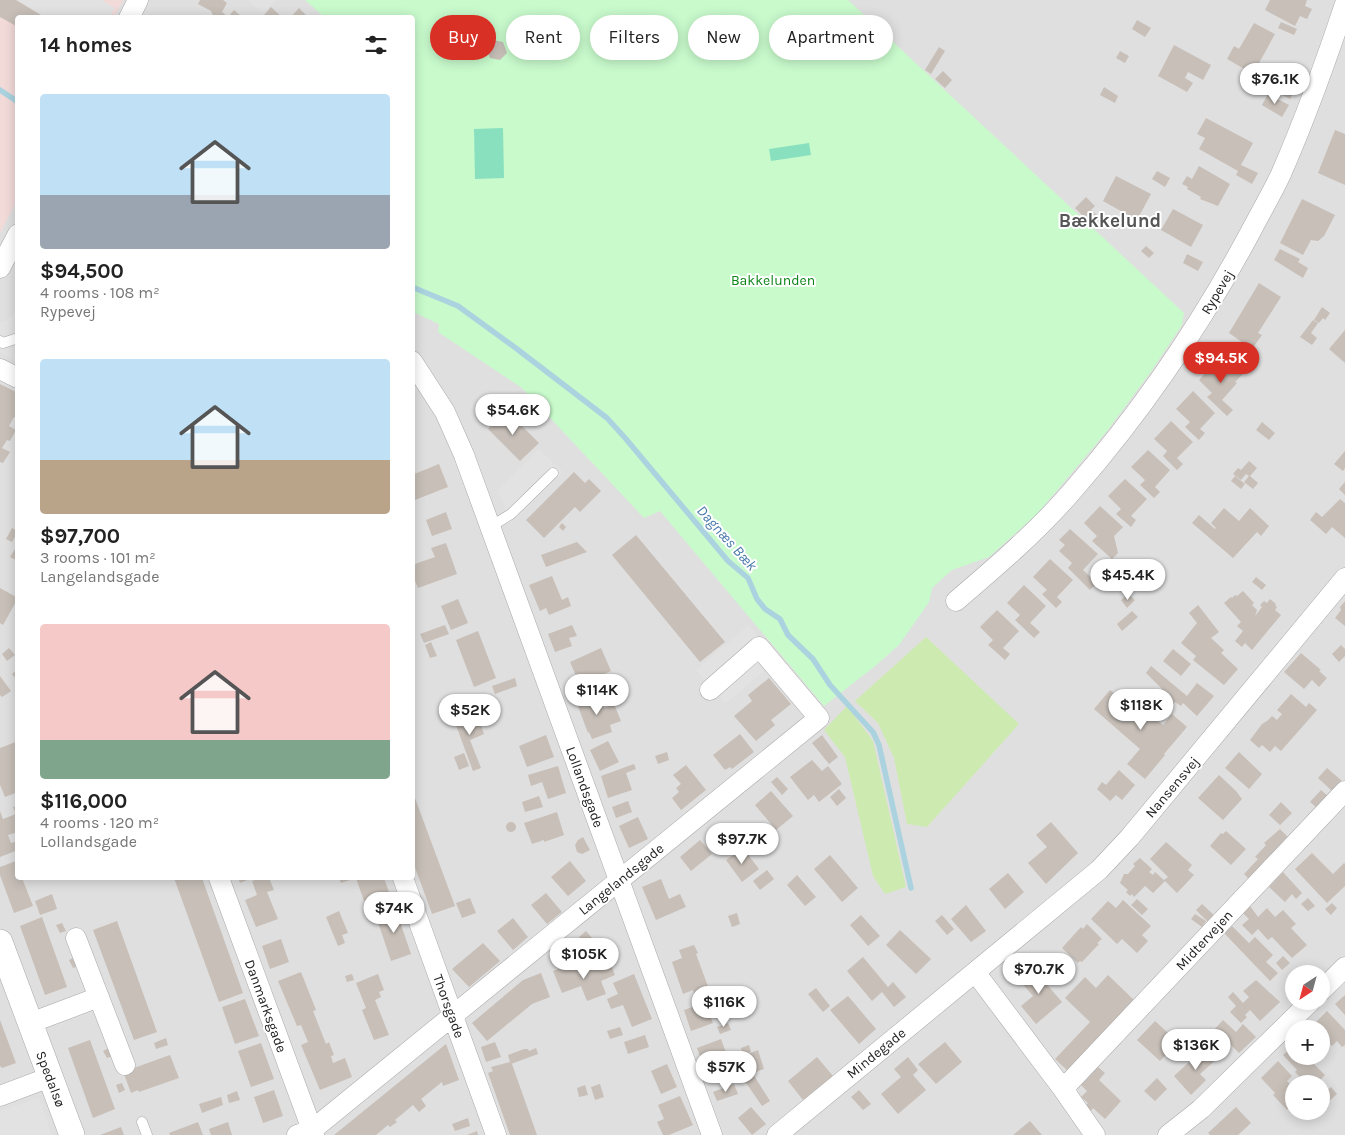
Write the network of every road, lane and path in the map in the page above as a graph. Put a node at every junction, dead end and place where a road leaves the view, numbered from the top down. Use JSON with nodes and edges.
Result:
{"nodes":[{"id":1,"x":138,"y":0,"type":"edge"},
{"id":2,"x":1345,"y":4,"type":"edge"},
{"id":3,"x":130,"y":15,"type":"edge"},
{"id":4,"x":15,"y":240,"type":"edge"},
{"id":5,"x":0,"y":268,"type":"edge"},
{"id":6,"x":15,"y":339,"type":"edge"},
{"id":7,"x":0,"y":341,"type":"edge"},
{"id":8,"x":415,"y":364,"type":"edge"},
{"id":9,"x":0,"y":369,"type":"edge"},
{"id":10,"x":15,"y":376,"type":"edge"},
{"id":11,"x":553,"y":473,"type":"dead end"},
{"id":12,"x":490,"y":527,"type":"junction"},
{"id":13,"x":1345,"y":578,"type":"edge"},
{"id":14,"x":956,"y":601,"type":"dead end"},
{"id":15,"x":710,"y":690,"type":"dead end"},
{"id":16,"x":1345,"y":791,"type":"edge"},
{"id":17,"x":220,"y":880,"type":"edge"},
{"id":18,"x":403,"y":880,"type":"edge"},
{"id":19,"x":619,"y":880,"type":"junction"},
{"id":20,"x":76,"y":938,"type":"dead end"},
{"id":21,"x":0,"y":942,"type":"edge"},
{"id":22,"x":1345,"y":967,"type":"edge"},
{"id":23,"x":5,"y":972,"type":"edge"},
{"id":24,"x":975,"y":972,"type":"junction"},
{"id":25,"x":1330,"y":982,"type":"edge"},
{"id":26,"x":98,"y":997,"type":"junction"},
{"id":27,"x":1302,"y":1010,"type":"edge"},
{"id":28,"x":453,"y":1016,"type":"junction"},
{"id":29,"x":30,"y":1023,"type":"junction"},
{"id":30,"x":125,"y":1065,"type":"dead end"},
{"id":31,"x":50,"y":1078,"type":"junction"},
{"id":32,"x":1063,"y":1089,"type":"junction"},
{"id":33,"x":0,"y":1096,"type":"edge"},
{"id":34,"x":142,"y":1122,"type":"dead end"},
{"id":35,"x":308,"y":1133,"type":"edge"},
{"id":36,"x":72,"y":1135,"type":"edge"},
{"id":37,"x":147,"y":1135,"type":"edge"},
{"id":38,"x":496,"y":1135,"type":"edge"},
{"id":39,"x":712,"y":1135,"type":"edge"},
{"id":40,"x":777,"y":1135,"type":"edge"},
{"id":41,"x":1095,"y":1135,"type":"edge"},
{"id":42,"x":1168,"y":1135,"type":"edge"}],
"edges":[{"from":1,"to":3,"type":"street"},
{"from":2,"to":14,"type":"street","name":"Rypevej"},
{"from":4,"to":5,"type":"street"},
{"from":6,"to":7,"type":"lane"},
{"from":8,"to":12,"type":"street","name":"Lollandsgade"},
{"from":9,"to":10,"type":"street"},
{"from":11,"to":12,"type":"lane"},
{"from":12,"to":19,"type":"street","name":"Lollandsgade"},
{"from":13,"to":24,"type":"street","name":"Nansensvej"},
{"from":15,"to":19,"type":"street","name":"Langelandsgade"},
{"from":16,"to":32,"type":"street","name":"Midtervejen"},
{"from":17,"to":35,"type":"street","name":"Danmarksgade"},
{"from":18,"to":28,"type":"street","name":"Thorsgade"},
{"from":19,"to":28,"type":"street","name":"Langelandsgade"},
{"from":19,"to":39,"type":"street","name":"Lollandsgade"},
{"from":20,"to":26,"type":"street"},
{"from":21,"to":23,"type":"street","name":"Spedalsø"},
{"from":22,"to":25,"type":"street"},
{"from":23,"to":29,"type":"street","name":"Spedalsø"},
{"from":24,"to":32,"type":"street"},
{"from":24,"to":40,"type":"street","name":"Mindegade"},
{"from":26,"to":29,"type":"street"},
{"from":26,"to":30,"type":"street"},
{"from":27,"to":42,"type":"street"},
{"from":28,"to":35,"type":"street","name":"Langelandsgade"},
{"from":28,"to":38,"type":"street","name":"Thorsgade"},
{"from":29,"to":31,"type":"street","name":"Spedalsø"},
{"from":31,"to":33,"type":"street"},
{"from":31,"to":36,"type":"street","name":"Spedalsø"},
{"from":32,"to":41,"type":"street"},
{"from":34,"to":37,"type":"lane"}]}
